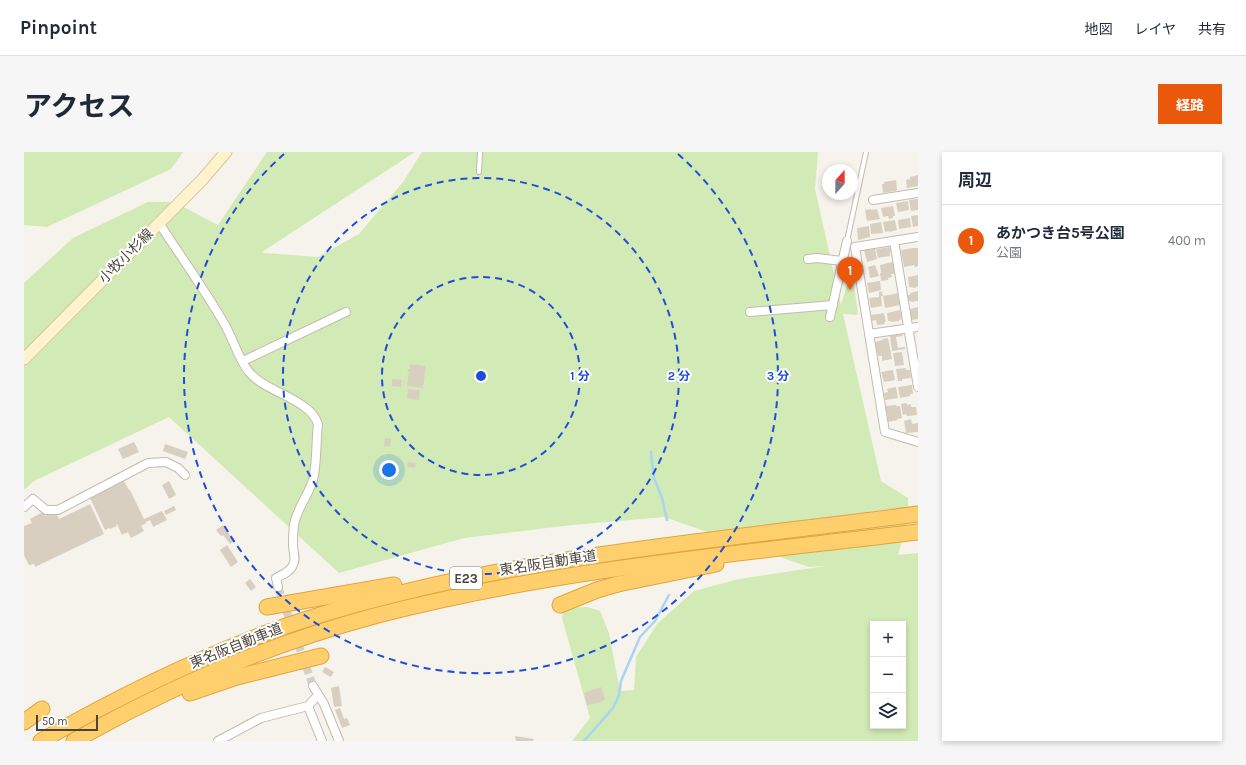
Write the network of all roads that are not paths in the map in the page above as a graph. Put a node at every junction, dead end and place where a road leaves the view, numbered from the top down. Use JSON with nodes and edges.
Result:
{"nodes":[{"id":1,"x":226,"y":152,"type":"edge"},
{"id":2,"x":480,"y":152,"type":"edge"},
{"id":3,"x":866,"y":152,"type":"edge"},
{"id":4,"x":479,"y":172,"type":"dead end"},
{"id":5,"x":918,"y":193,"type":"edge"},
{"id":6,"x":874,"y":200,"type":"dead end"},
{"id":7,"x":159,"y":223,"type":"junction"},
{"id":8,"x":918,"y":237,"type":"edge"},
{"id":9,"x":847,"y":241,"type":"joint"},
{"id":10,"x":894,"y":241,"type":"junction"},
{"id":11,"x":808,"y":259,"type":"dead end"},
{"id":12,"x":842,"y":260,"type":"junction"},
{"id":13,"x":857,"y":263,"type":"junction"},
{"id":14,"x":833,"y":305,"type":"junction"},
{"id":15,"x":346,"y":312,"type":"dead end"},
{"id":16,"x":750,"y":312,"type":"dead end"},
{"id":17,"x":830,"y":317,"type":"dead end"},
{"id":18,"x":918,"y":327,"type":"edge"},
{"id":19,"x":908,"y":328,"type":"junction"},
{"id":20,"x":869,"y":334,"type":"junction"},
{"id":21,"x":24,"y":360,"type":"edge"},
{"id":22,"x":243,"y":361,"type":"junction"},
{"id":23,"x":918,"y":387,"type":"edge"},
{"id":24,"x":918,"y":442,"type":"edge"},
{"id":25,"x":185,"y":475,"type":"dead end"},
{"id":26,"x":24,"y":507,"type":"edge"},
{"id":27,"x":918,"y":514,"type":"edge"},
{"id":28,"x":918,"y":532,"type":"edge"},
{"id":29,"x":816,"y":544,"type":"junction"},
{"id":30,"x":535,"y":565,"type":"junction"},
{"id":31,"x":278,"y":587,"type":"dead end"},
{"id":32,"x":560,"y":605,"type":"dead end"},
{"id":33,"x":267,"y":607,"type":"dead end"},
{"id":34,"x":321,"y":656,"type":"dead end"},
{"id":35,"x":314,"y":686,"type":"tunnel mouth"},
{"id":36,"x":318,"y":695,"type":"junction"},
{"id":37,"x":308,"y":706,"type":"junction"},
{"id":38,"x":42,"y":709,"type":"dead end"},
{"id":39,"x":24,"y":722,"type":"edge"},
{"id":40,"x":76,"y":740,"type":"edge"},
{"id":41,"x":41,"y":741,"type":"edge"},
{"id":42,"x":218,"y":741,"type":"edge"},
{"id":43,"x":322,"y":741,"type":"edge"},
{"id":44,"x":339,"y":741,"type":"edge"}],
"edges":[{"from":1,"to":7,"type":"main road","name":"小牧小杉線"},
{"from":2,"to":4,"type":"lane"},
{"from":3,"to":9,"type":"lane"},
{"from":5,"to":6,"type":"street"},
{"from":7,"to":21,"type":"main road","name":"小牧小杉線"},
{"from":7,"to":22,"type":"street"},
{"from":8,"to":10,"type":"street"},
{"from":9,"to":12,"type":"street"},
{"from":10,"to":13,"type":"street"},
{"from":10,"to":19,"type":"street"},
{"from":11,"to":12,"type":"street"},
{"from":12,"to":13,"type":"street"},
{"from":12,"to":14,"type":"street"},
{"from":13,"to":20,"type":"street"},
{"from":14,"to":16,"type":"street"},
{"from":14,"to":17,"type":"street"},
{"from":15,"to":22,"type":"street"},
{"from":18,"to":19,"type":"street"},
{"from":19,"to":20,"type":"street"},
{"from":19,"to":23,"type":"street"},
{"from":20,"to":24,"type":"street"},
{"from":22,"to":31,"type":"street"},
{"from":25,"to":26,"type":"street"},
{"from":27,"to":30,"type":"highway","name":"東名阪自動車道","number":"E23"},
{"from":28,"to":29,"type":"highway","name":"東名阪自動車道","number":"E23"},
{"from":29,"to":32,"type":"highway"},
{"from":29,"to":40,"type":"highway","name":"東名阪自動車道","number":"E23"},
{"from":30,"to":33,"type":"highway"},
{"from":30,"to":41,"type":"highway","name":"東名阪自動車道","number":"E23"},
{"from":34,"to":40,"type":"highway"},
{"from":35,"to":36,"type":"street"},
{"from":36,"to":37,"type":"street"},
{"from":36,"to":44,"type":"street"},
{"from":37,"to":42,"type":"street"},
{"from":37,"to":43,"type":"street"},
{"from":38,"to":39,"type":"highway"}]}
